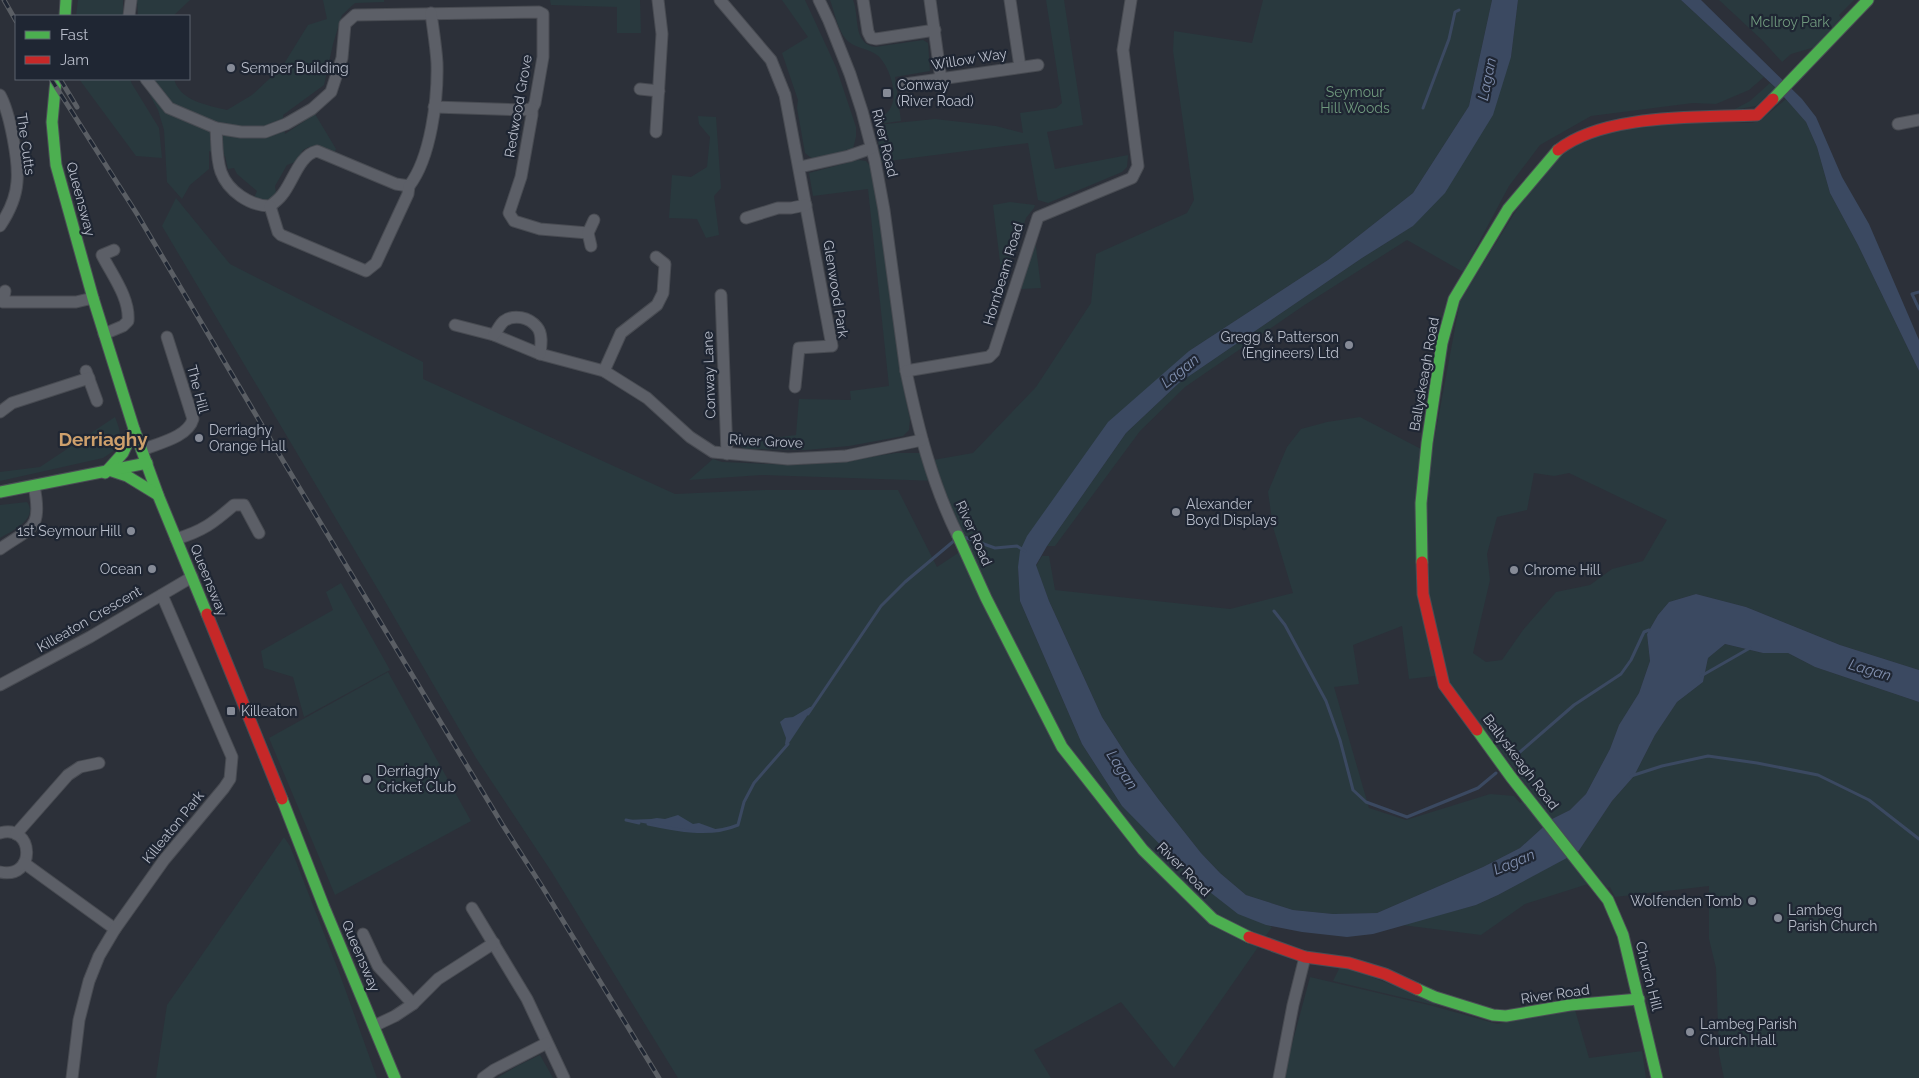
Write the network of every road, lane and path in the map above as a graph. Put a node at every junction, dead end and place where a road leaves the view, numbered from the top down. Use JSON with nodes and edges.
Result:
{"nodes":[{"id":1,"x":66,"y":0,"type":"edge"},
{"id":2,"x":130,"y":0,"type":"edge"},
{"id":3,"x":658,"y":0,"type":"edge"},
{"id":4,"x":720,"y":0,"type":"edge"},
{"id":5,"x":819,"y":0,"type":"edge"},
{"id":6,"x":863,"y":0,"type":"edge"},
{"id":7,"x":930,"y":0,"type":"edge"},
{"id":8,"x":1010,"y":0,"type":"edge"},
{"id":9,"x":1131,"y":0,"type":"edge"},
{"id":10,"x":1868,"y":0,"type":"edge"},
{"id":11,"x":431,"y":13,"type":"junction"},
{"id":12,"x":65,"y":15,"type":"edge"},
{"id":13,"x":130,"y":15,"type":"edge"},
{"id":14,"x":935,"y":30,"type":"junction"},
{"id":15,"x":1038,"y":65,"type":"dead end"},
{"id":16,"x":1020,"y":67,"type":"junction"},
{"id":17,"x":941,"y":79,"type":"junction"},
{"id":18,"x":56,"y":80,"type":"edge"},
{"id":19,"x":147,"y":80,"type":"edge"},
{"id":20,"x":905,"y":84,"type":"dead end"},
{"id":21,"x":640,"y":89,"type":"dead end"},
{"id":22,"x":659,"y":91,"type":"junction"},
{"id":23,"x":0,"y":95,"type":"edge"},
{"id":24,"x":434,"y":107,"type":"junction"},
{"id":25,"x":532,"y":109,"type":"junction"},
{"id":26,"x":1919,"y":120,"type":"edge"},
{"id":27,"x":1898,"y":124,"type":"dead end"},
{"id":28,"x":216,"y":128,"type":"junction"},
{"id":29,"x":656,"y":132,"type":"dead end"},
{"id":30,"x":872,"y":148,"type":"junction"},
{"id":31,"x":800,"y":168,"type":"junction"},
{"id":32,"x":409,"y":186,"type":"junction"},
{"id":33,"x":806,"y":205,"type":"junction"},
{"id":34,"x":270,"y":206,"type":"junction"},
{"id":35,"x":746,"y":218,"type":"dead end"},
{"id":36,"x":594,"y":220,"type":"dead end"},
{"id":37,"x":0,"y":226,"type":"edge"},
{"id":38,"x":588,"y":233,"type":"junction"},
{"id":39,"x":591,"y":246,"type":"dead end"},
{"id":40,"x":114,"y":250,"type":"dead end"},
{"id":41,"x":656,"y":257,"type":"dead end"},
{"id":42,"x":5,"y":291,"type":"dead end"},
{"id":43,"x":720,"y":295,"type":"dead end"},
{"id":44,"x":93,"y":298,"type":"junction"},
{"id":45,"x":455,"y":325,"type":"dead end"},
{"id":46,"x":104,"y":334,"type":"junction"},
{"id":47,"x":494,"y":334,"type":"junction"},
{"id":48,"x":167,"y":337,"type":"dead end"},
{"id":49,"x":540,"y":354,"type":"junction"},
{"id":50,"x":604,"y":371,"type":"junction"},
{"id":51,"x":906,"y":371,"type":"junction"},
{"id":52,"x":795,"y":387,"type":"dead end"},
{"id":53,"x":97,"y":401,"type":"dead end"},
{"id":54,"x":0,"y":412,"type":"edge"},
{"id":55,"x":134,"y":429,"type":"junction"},
{"id":56,"x":922,"y":440,"type":"junction"},
{"id":57,"x":142,"y":450,"type":"junction"},
{"id":58,"x":727,"y":454,"type":"junction"},
{"id":59,"x":147,"y":464,"type":"junction"},
{"id":60,"x":108,"y":472,"type":"junction"},
{"id":61,"x":34,"y":486,"type":"junction"},
{"id":62,"x":0,"y":492,"type":"edge"},
{"id":63,"x":158,"y":495,"type":"junction"},
{"id":64,"x":259,"y":532,"type":"dead end"},
{"id":65,"x":959,"y":538,"type":"joint"},
{"id":66,"x":176,"y":539,"type":"junction"},
{"id":67,"x":0,"y":549,"type":"edge"},
{"id":68,"x":192,"y":577,"type":"junction"},
{"id":69,"x":162,"y":594,"type":"junction"},
{"id":70,"x":0,"y":685,"type":"edge"},
{"id":71,"x":99,"y":763,"type":"dead end"},
{"id":72,"x":0,"y":833,"type":"edge"},
{"id":73,"x":16,"y":834,"type":"junction"},
{"id":74,"x":24,"y":863,"type":"junction"},
{"id":75,"x":0,"y":872,"type":"edge"},
{"id":76,"x":1599,"y":886,"type":"joint"},
{"id":77,"x":472,"y":908,"type":"dead end"},
{"id":78,"x":115,"y":930,"type":"junction"},
{"id":79,"x":363,"y":934,"type":"dead end"},
{"id":80,"x":494,"y":943,"type":"junction"},
{"id":81,"x":1305,"y":957,"type":"junction"},
{"id":82,"x":1638,"y":999,"type":"junction"},
{"id":83,"x":413,"y":1004,"type":"junction"},
{"id":84,"x":374,"y":1026,"type":"junction"},
{"id":85,"x":547,"y":1042,"type":"junction"},
{"id":86,"x":72,"y":1078,"type":"edge"},
{"id":87,"x":395,"y":1078,"type":"edge"},
{"id":88,"x":483,"y":1078,"type":"edge"},
{"id":89,"x":564,"y":1078,"type":"edge"},
{"id":90,"x":1279,"y":1078,"type":"edge"},
{"id":91,"x":1657,"y":1078,"type":"edge"}],
"edges":[{"from":1,"to":12,"type":"main road"},
{"from":2,"to":13,"type":"street"},
{"from":3,"to":22,"type":"street"},
{"from":4,"to":31,"type":"street","name":"Glenwood Park"},
{"from":5,"to":30,"type":"street","name":"River Road"},
{"from":6,"to":14,"type":"street"},
{"from":7,"to":14,"type":"street"},
{"from":8,"to":16,"type":"street"},
{"from":9,"to":51,"type":"street","name":"Hornbeam Road"},
{"from":10,"to":76,"type":"main road","name":"Ballyskeagh Road"},
{"from":11,"to":24,"type":"street"},
{"from":11,"to":25,"type":"street","name":"Redwood Grove"},
{"from":11,"to":28,"type":"street","name":"Redwood Grove"},
{"from":14,"to":17,"type":"street"},
{"from":15,"to":16,"type":"street","name":"Willow Way"},
{"from":16,"to":17,"type":"street","name":"Willow Way"},
{"from":17,"to":20,"type":"street","name":"Willow Way"},
{"from":18,"to":44,"type":"main road","name":"Queensway"},
{"from":19,"to":28,"type":"street","name":"Redwood Grove"},
{"from":21,"to":22,"type":"street"},
{"from":22,"to":29,"type":"street"},
{"from":23,"to":37,"type":"street","name":"The Cutts"},
{"from":24,"to":25,"type":"street"},
{"from":24,"to":32,"type":"street"},
{"from":25,"to":38,"type":"street","name":"Redwood Grove"},
{"from":26,"to":27,"type":"street"},
{"from":28,"to":34,"type":"street"},
{"from":30,"to":31,"type":"street"},
{"from":30,"to":51,"type":"street","name":"River Road"},
{"from":31,"to":33,"type":"street","name":"Glenwood Park"},
{"from":32,"to":34,"type":"street"},
{"from":32,"to":34,"type":"street"},
{"from":33,"to":35,"type":"street"},
{"from":33,"to":52,"type":"street","name":"Glenwood Park"},
{"from":36,"to":38,"type":"street"},
{"from":38,"to":39,"type":"street"},
{"from":40,"to":46,"type":"street"},
{"from":41,"to":50,"type":"street"},
{"from":42,"to":44,"type":"street"},
{"from":43,"to":58,"type":"street","name":"Conway Lane"},
{"from":44,"to":46,"type":"main road","name":"Queensway"},
{"from":45,"to":47,"type":"street","name":"River Grove"},
{"from":46,"to":55,"type":"main road","name":"Queensway"},
{"from":47,"to":49,"type":"street","name":"River Grove"},
{"from":47,"to":49,"type":"street"},
{"from":48,"to":57,"type":"street","name":"The Hill"},
{"from":49,"to":50,"type":"street","name":"River Grove"},
{"from":50,"to":58,"type":"street","name":"River Grove"},
{"from":51,"to":56,"type":"street","name":"River Road"},
{"from":53,"to":54,"type":"street"},
{"from":55,"to":57,"type":"main road","name":"Queensway"},
{"from":55,"to":60,"type":"main road"},
{"from":56,"to":58,"type":"street","name":"River Grove"},
{"from":56,"to":65,"type":"street","name":"River Road"},
{"from":57,"to":59,"type":"main road","name":"Queensway"},
{"from":59,"to":60,"type":"main road"},
{"from":59,"to":63,"type":"main road","name":"Queensway"},
{"from":60,"to":61,"type":"main road"},
{"from":60,"to":63,"type":"main road"},
{"from":61,"to":62,"type":"main road"},
{"from":61,"to":67,"type":"street"},
{"from":63,"to":66,"type":"main road","name":"Queensway"},
{"from":64,"to":66,"type":"street"},
{"from":65,"to":81,"type":"main road","name":"River Road"},
{"from":66,"to":68,"type":"main road","name":"Queensway"},
{"from":68,"to":69,"type":"street","name":"Killeaton Crescent"},
{"from":68,"to":84,"type":"main road","name":"Queensway"},
{"from":69,"to":70,"type":"street","name":"Killeaton Crescent"},
{"from":69,"to":78,"type":"street","name":"Killeaton Park"},
{"from":71,"to":73,"type":"street"},
{"from":72,"to":73,"type":"street"},
{"from":73,"to":74,"type":"street"},
{"from":74,"to":75,"type":"street"},
{"from":74,"to":78,"type":"street"},
{"from":76,"to":82,"type":"main road","name":"Church Hill"},
{"from":77,"to":80,"type":"street"},
{"from":78,"to":86,"type":"street","name":"Killeaton Park"},
{"from":79,"to":83,"type":"street"},
{"from":80,"to":83,"type":"street"},
{"from":80,"to":85,"type":"street"},
{"from":81,"to":82,"type":"main road","name":"River Road"},
{"from":81,"to":90,"type":"street"},
{"from":82,"to":91,"type":"main road","name":"Church Hill"},
{"from":83,"to":84,"type":"street"},
{"from":84,"to":87,"type":"main road","name":"Queensway"},
{"from":85,"to":88,"type":"street"},
{"from":85,"to":89,"type":"street"}]}
